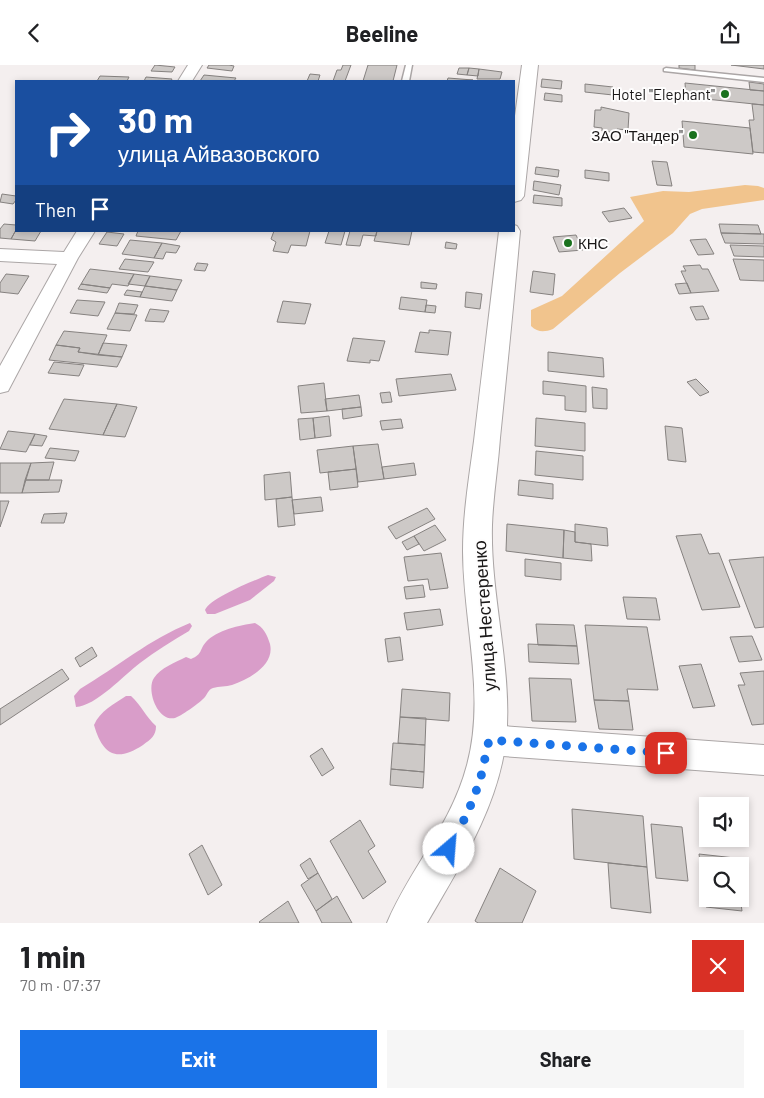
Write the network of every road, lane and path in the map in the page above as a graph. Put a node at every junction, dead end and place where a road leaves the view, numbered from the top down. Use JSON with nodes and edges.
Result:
{"nodes":[{"id":1,"x":195,"y":65,"type":"edge"},
{"id":2,"x":409,"y":65,"type":"edge"},
{"id":3,"x":530,"y":65,"type":"edge"},
{"id":4,"x":666,"y":70,"type":"dead end"},
{"id":5,"x":186,"y":80,"type":"edge"},
{"id":6,"x":405,"y":80,"type":"edge"},
{"id":7,"x":764,"y":80,"type":"edge"},
{"id":8,"x":518,"y":124,"type":"edge"},
{"id":9,"x":515,"y":178,"type":"edge"},
{"id":10,"x":85,"y":232,"type":"edge"},
{"id":11,"x":510,"y":232,"type":"edge"},
{"id":12,"x":0,"y":255,"type":"edge"},
{"id":13,"x":69,"y":258,"type":"junction"},
{"id":14,"x":0,"y":385,"type":"edge"},
{"id":15,"x":489,"y":740,"type":"junction"},
{"id":16,"x":764,"y":761,"type":"edge"},
{"id":17,"x":406,"y":923,"type":"edge"}],
"edges":[{"from":1,"to":5,"type":"street"},
{"from":2,"to":6,"type":"lane"},
{"from":3,"to":8,"type":"street"},
{"from":4,"to":7,"type":"lane"},
{"from":8,"to":9,"type":"street"},
{"from":10,"to":13,"type":"street"},
{"from":11,"to":15,"type":"street","name":"улица Нестеренко"},
{"from":12,"to":13,"type":"street"},
{"from":13,"to":14,"type":"street"},
{"from":15,"to":16,"type":"street"},
{"from":15,"to":17,"type":"street","name":"улица Нестеренко"}]}
